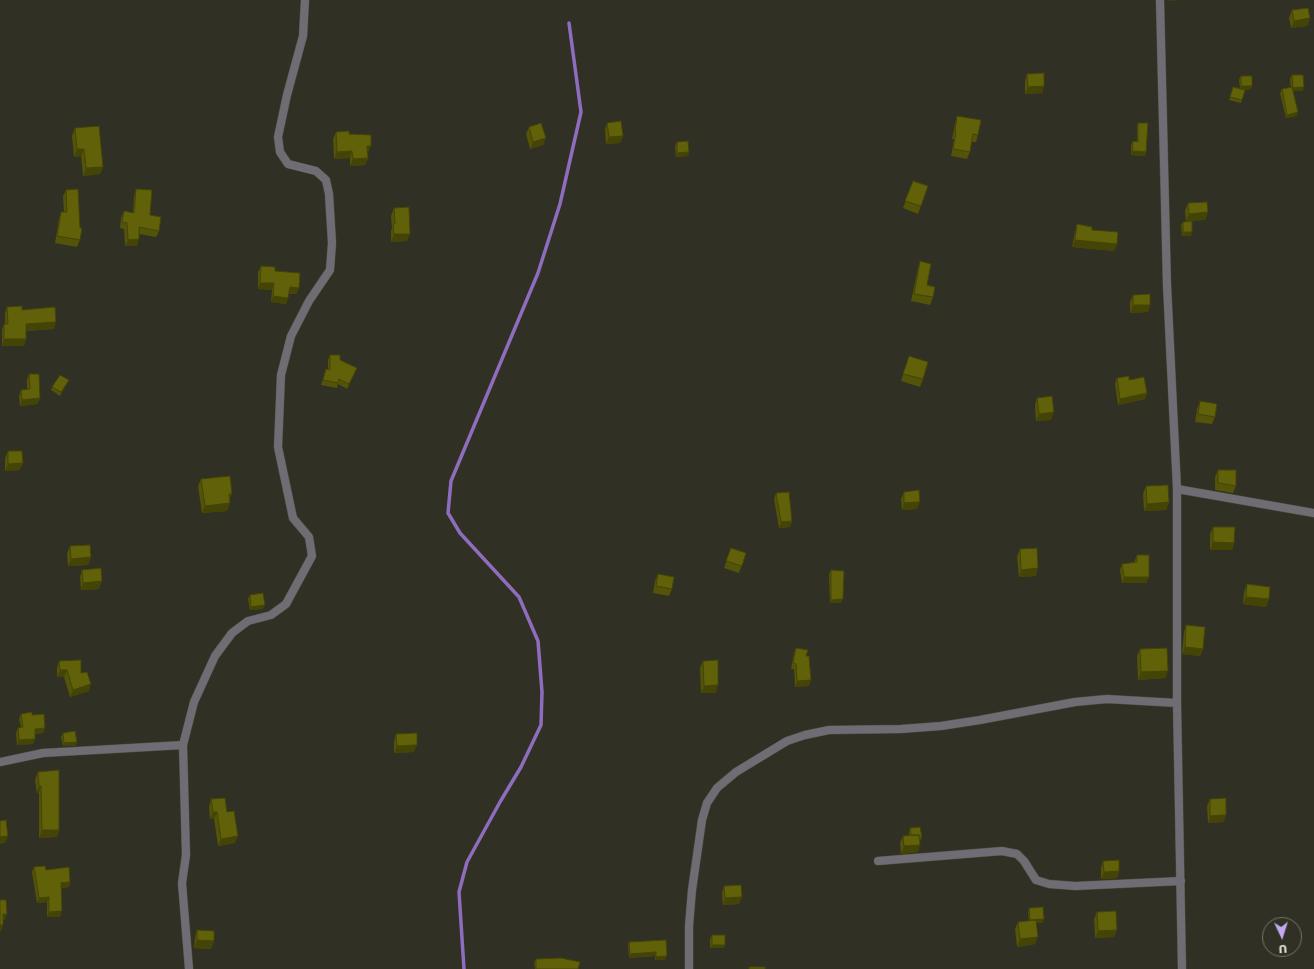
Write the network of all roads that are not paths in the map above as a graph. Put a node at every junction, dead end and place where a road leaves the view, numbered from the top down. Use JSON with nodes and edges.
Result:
{"nodes":[{"id":1,"x":305,"y":0,"type":"edge"},
{"id":2,"x":1160,"y":0,"type":"edge"},
{"id":3,"x":1177,"y":490,"type":"junction"},
{"id":4,"x":1314,"y":513,"type":"edge"},
{"id":5,"x":1177,"y":703,"type":"junction"},
{"id":6,"x":183,"y":745,"type":"junction"},
{"id":7,"x":0,"y":762,"type":"edge"},
{"id":8,"x":878,"y":862,"type":"dead end"},
{"id":9,"x":1181,"y":881,"type":"junction"},
{"id":10,"x":189,"y":969,"type":"edge"},
{"id":11,"x":689,"y":969,"type":"edge"},
{"id":12,"x":1182,"y":969,"type":"edge"}],
"edges":[{"from":1,"to":6,"type":"street"},
{"from":2,"to":3,"type":"street"},
{"from":3,"to":4,"type":"street"},
{"from":3,"to":5,"type":"street"},
{"from":5,"to":9,"type":"street"},
{"from":5,"to":11,"type":"street"},
{"from":6,"to":7,"type":"street"},
{"from":6,"to":10,"type":"street"},
{"from":8,"to":9,"type":"street"},
{"from":9,"to":12,"type":"street"}]}
